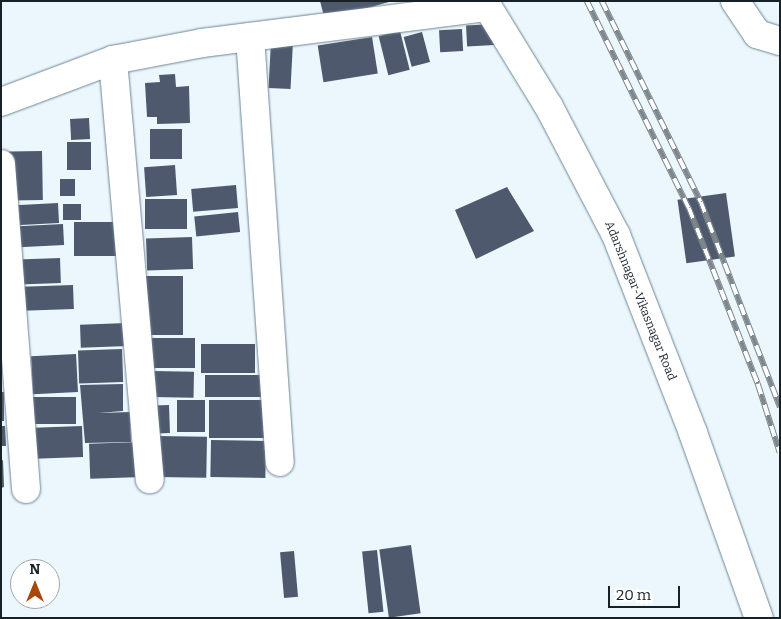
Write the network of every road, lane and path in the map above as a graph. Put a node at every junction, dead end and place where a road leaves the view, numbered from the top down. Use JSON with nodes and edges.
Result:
{"nodes":[{"id":1,"x":735,"y":1,"type":"edge"},
{"id":2,"x":486,"y":4,"type":"edge"},
{"id":3,"x":250,"y":37,"type":"junction"},
{"id":4,"x":780,"y":41,"type":"edge"},
{"id":5,"x":112,"y":60,"type":"junction"},
{"id":6,"x":1,"y":102,"type":"edge"},
{"id":7,"x":1,"y":164,"type":"edge"},
{"id":8,"x":280,"y":462,"type":"dead end"},
{"id":9,"x":150,"y":479,"type":"dead end"},
{"id":10,"x":26,"y":489,"type":"dead end"},
{"id":11,"x":759,"y":618,"type":"edge"}],
"edges":[{"from":1,"to":4,"type":"street"},
{"from":2,"to":3,"type":"street"},
{"from":2,"to":11,"type":"street","name":"Adarshnagar-Vikasnagar Road"},
{"from":3,"to":5,"type":"street"},
{"from":3,"to":8,"type":"street"},
{"from":5,"to":6,"type":"street"},
{"from":5,"to":9,"type":"street"},
{"from":7,"to":10,"type":"street"}]}
